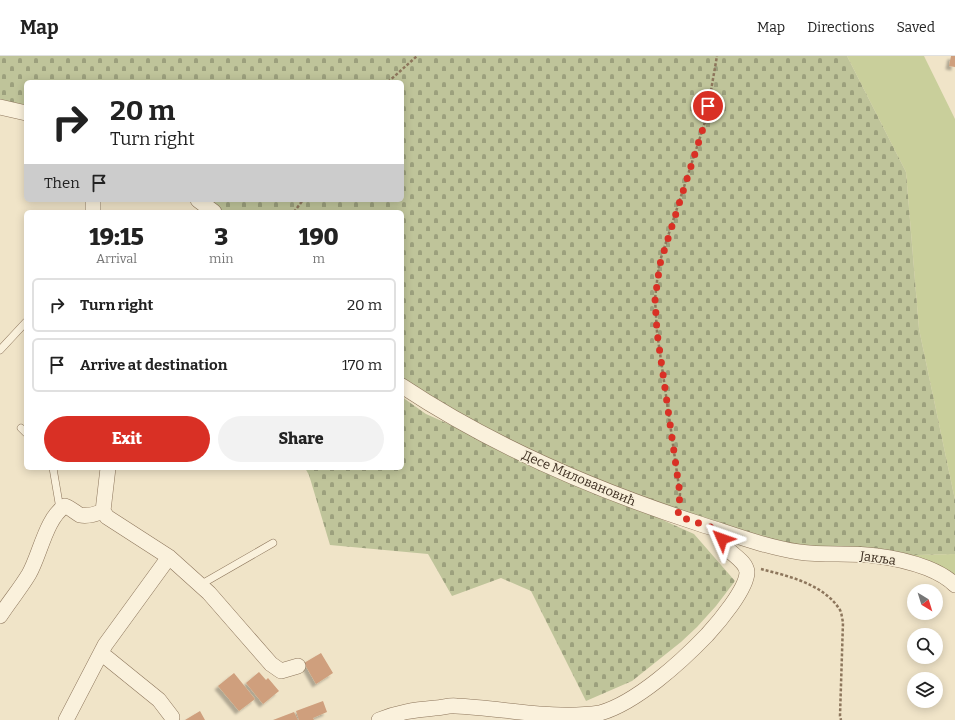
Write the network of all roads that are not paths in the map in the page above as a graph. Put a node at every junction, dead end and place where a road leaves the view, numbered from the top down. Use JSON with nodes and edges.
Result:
{"nodes":[{"id":1,"x":0,"y":107,"type":"edge"},
{"id":2,"x":24,"y":113,"type":"edge"},
{"id":3,"x":201,"y":202,"type":"edge"},
{"id":4,"x":211,"y":210,"type":"edge"},
{"id":5,"x":24,"y":324,"type":"edge"},
{"id":6,"x":0,"y":350,"type":"edge"},
{"id":7,"x":404,"y":387,"type":"edge"},
{"id":8,"x":53,"y":470,"type":"edge"},
{"id":9,"x":108,"y":470,"type":"edge"},
{"id":10,"x":60,"y":510,"type":"junction"},
{"id":11,"x":103,"y":511,"type":"junction"},
{"id":12,"x":719,"y":530,"type":"junction"},
{"id":13,"x":273,"y":544,"type":"dead end"},
{"id":14,"x":169,"y":557,"type":"junction"},
{"id":15,"x":200,"y":584,"type":"junction"},
{"id":16,"x":955,"y":585,"type":"edge"},
{"id":17,"x":0,"y":616,"type":"edge"},
{"id":18,"x":101,"y":653,"type":"junction"},
{"id":19,"x":298,"y":666,"type":"dead end"},
{"id":20,"x":419,"y":714,"type":"edge"},
{"id":21,"x":172,"y":717,"type":"dead end"},
{"id":22,"x":66,"y":720,"type":"edge"},
{"id":23,"x":379,"y":720,"type":"edge"}],
"edges":[{"from":1,"to":2,"type":"street"},
{"from":3,"to":4,"type":"street"},
{"from":5,"to":6,"type":"lane"},
{"from":7,"to":12,"type":"street","name":"Десе Миловановић"},
{"from":8,"to":10,"type":"lane"},
{"from":9,"to":11,"type":"street"},
{"from":10,"to":11,"type":"street"},
{"from":10,"to":17,"type":"street"},
{"from":11,"to":14,"type":"street"},
{"from":12,"to":16,"type":"street","name":"Јакља"},
{"from":12,"to":20,"type":"street"},
{"from":13,"to":15,"type":"lane"},
{"from":14,"to":15,"type":"street"},
{"from":14,"to":18,"type":"street"},
{"from":15,"to":19,"type":"street"},
{"from":18,"to":21,"type":"street"},
{"from":18,"to":22,"type":"street"},
{"from":20,"to":23,"type":"street"}]}
